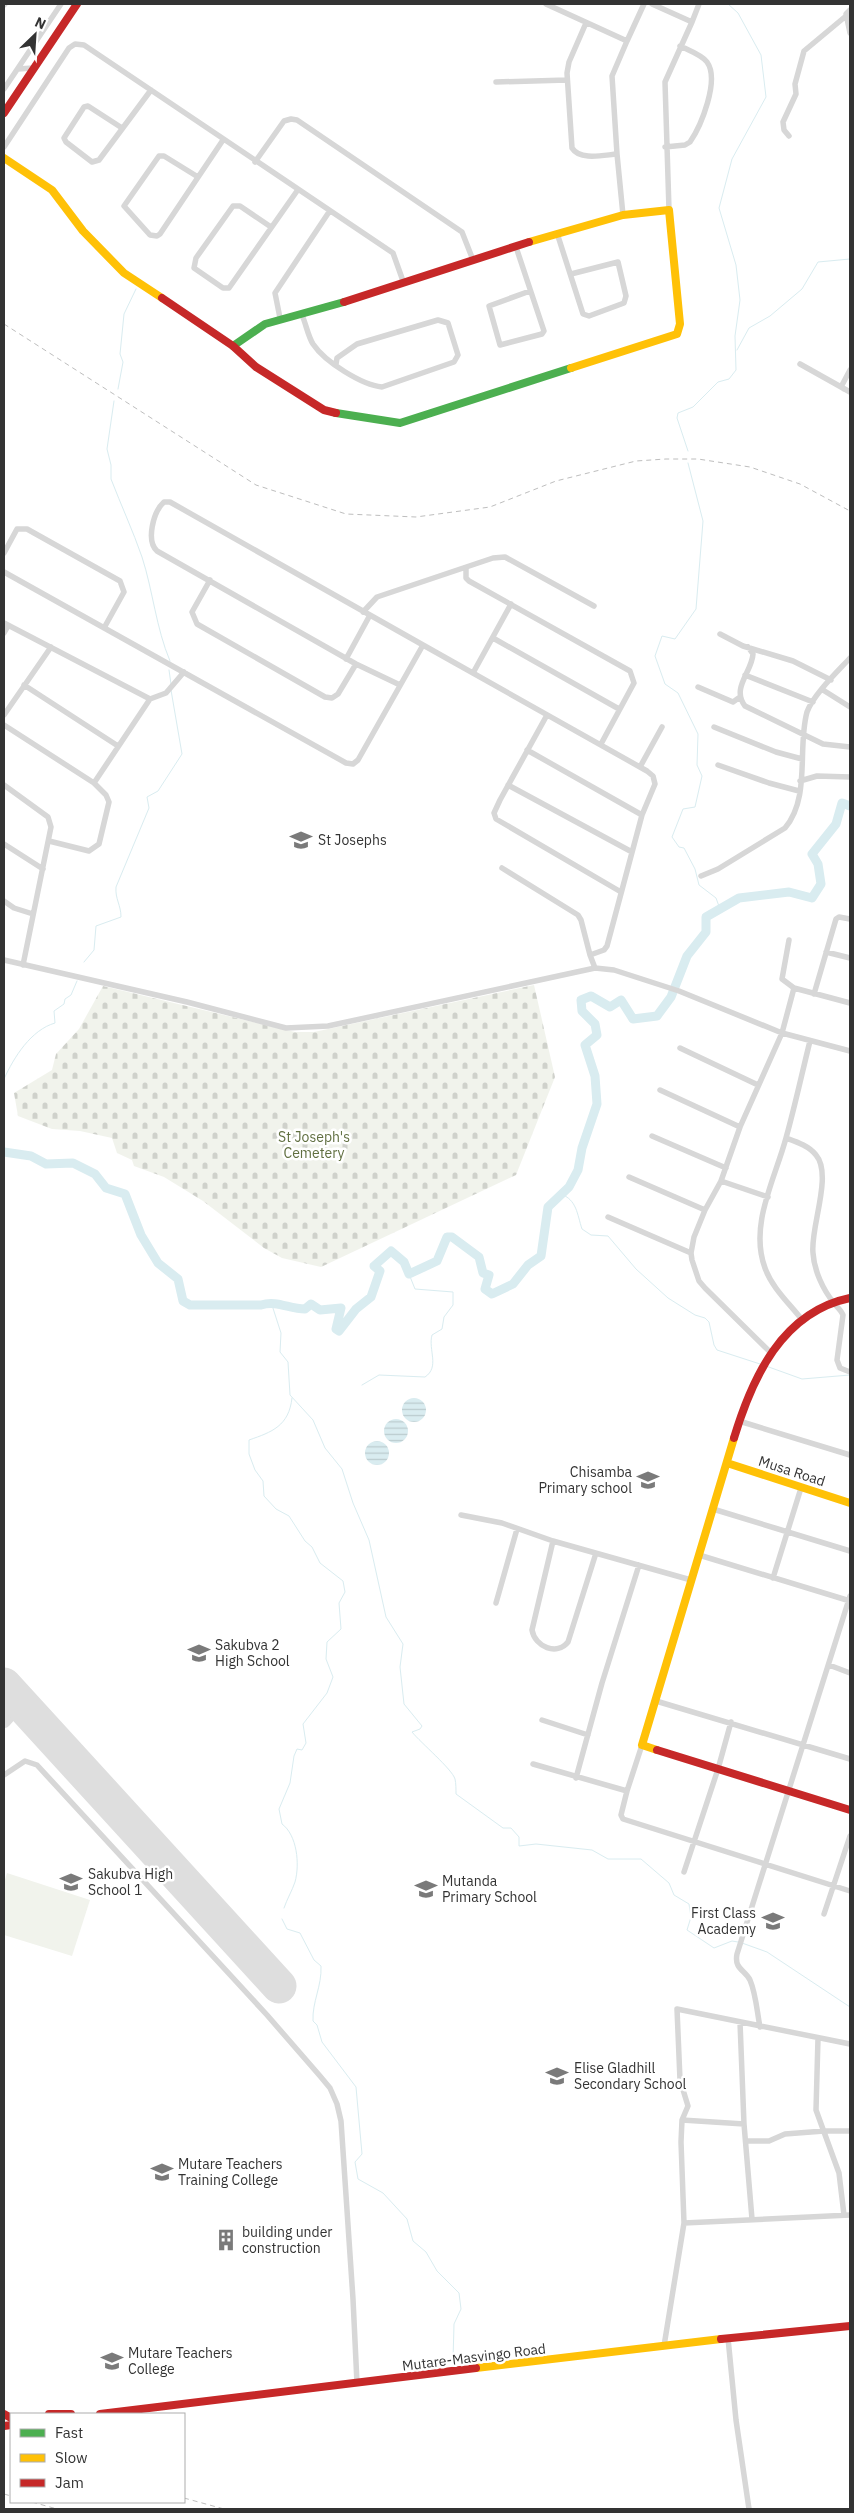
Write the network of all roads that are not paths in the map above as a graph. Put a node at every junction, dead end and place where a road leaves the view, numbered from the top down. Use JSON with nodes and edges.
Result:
{"nodes":[{"id":1,"x":61,"y":4,"type":"edge"},
{"id":2,"x":77,"y":4,"type":"edge"},
{"id":3,"x":546,"y":4,"type":"edge"},
{"id":4,"x":644,"y":4,"type":"edge"},
{"id":5,"x":652,"y":4,"type":"edge"},
{"id":6,"x":699,"y":4,"type":"edge"},
{"id":7,"x":850,"y":10,"type":"edge"},
{"id":8,"x":846,"y":16,"type":"junction"},
{"id":9,"x":692,"y":22,"type":"junction"},
{"id":10,"x":586,"y":23,"type":"junction"},
{"id":11,"x":850,"y":32,"type":"edge"},
{"id":12,"x":627,"y":41,"type":"junction"},
{"id":13,"x":680,"y":46,"type":"junction"},
{"id":14,"x":33,"y":68,"type":"junction"},
{"id":15,"x":18,"y":69,"type":"junction"},
{"id":16,"x":567,"y":80,"type":"junction"},
{"id":17,"x":496,"y":82,"type":"dead end"},
{"id":18,"x":4,"y":90,"type":"edge"},
{"id":19,"x":151,"y":90,"type":"junction"},
{"id":20,"x":4,"y":113,"type":"edge"},
{"id":21,"x":122,"y":128,"type":"junction"},
{"id":22,"x":789,"y":136,"type":"dead end"},
{"id":23,"x":223,"y":140,"type":"junction"},
{"id":24,"x":4,"y":147,"type":"edge"},
{"id":25,"x":665,"y":147,"type":"junction"},
{"id":26,"x":617,"y":154,"type":"junction"},
{"id":27,"x":4,"y":158,"type":"edge"},
{"id":28,"x":255,"y":162,"type":"junction"},
{"id":29,"x":198,"y":178,"type":"junction"},
{"id":30,"x":297,"y":191,"type":"junction"},
{"id":31,"x":669,"y":210,"type":"junction"},
{"id":32,"x":329,"y":212,"type":"junction"},
{"id":33,"x":623,"y":215,"type":"junction"},
{"id":34,"x":271,"y":228,"type":"junction"},
{"id":35,"x":557,"y":234,"type":"junction"},
{"id":36,"x":516,"y":247,"type":"junction"},
{"id":37,"x":473,"y":260,"type":"junction"},
{"id":38,"x":571,"y":274,"type":"junction"},
{"id":39,"x":403,"y":281,"type":"junction"},
{"id":40,"x":530,"y":291,"type":"junction"},
{"id":41,"x":302,"y":315,"type":"junction"},
{"id":42,"x":280,"y":318,"type":"junction"},
{"id":43,"x":233,"y":346,"type":"junction"},
{"id":44,"x":336,"y":364,"type":"junction"},
{"id":45,"x":800,"y":364,"type":"dead end"},
{"id":46,"x":850,"y":370,"type":"edge"},
{"id":47,"x":841,"y":386,"type":"junction"},
{"id":48,"x":850,"y":392,"type":"edge"},
{"id":49,"x":4,"y":553,"type":"edge"},
{"id":50,"x":466,"y":568,"type":"junction"},
{"id":51,"x":4,"y":572,"type":"edge"},
{"id":52,"x":210,"y":580,"type":"junction"},
{"id":53,"x":511,"y":604,"type":"junction"},
{"id":54,"x":594,"y":606,"type":"dead end"},
{"id":55,"x":363,"y":612,"type":"junction"},
{"id":56,"x":370,"y":615,"type":"junction"},
{"id":57,"x":6,"y":624,"type":"edge"},
{"id":58,"x":104,"y":628,"type":"junction"},
{"id":59,"x":4,"y":633,"type":"edge"},
{"id":60,"x":720,"y":634,"type":"dead end"},
{"id":61,"x":492,"y":638,"type":"junction"},
{"id":62,"x":424,"y":645,"type":"junction"},
{"id":63,"x":51,"y":646,"type":"junction"},
{"id":64,"x":756,"y":652,"type":"junction"},
{"id":65,"x":850,"y":658,"type":"edge"},
{"id":66,"x":346,"y":659,"type":"junction"},
{"id":67,"x":356,"y":664,"type":"junction"},
{"id":68,"x":848,"y":665,"type":"edge"},
{"id":69,"x":184,"y":672,"type":"junction"},
{"id":70,"x":473,"y":673,"type":"junction"},
{"id":71,"x":744,"y":675,"type":"junction"},
{"id":72,"x":831,"y":680,"type":"junction"},
{"id":73,"x":24,"y":685,"type":"junction"},
{"id":74,"x":400,"y":685,"type":"junction"},
{"id":75,"x":698,"y":687,"type":"dead end"},
{"id":76,"x":823,"y":690,"type":"junction"},
{"id":77,"x":740,"y":697,"type":"junction"},
{"id":78,"x":150,"y":699,"type":"junction"},
{"id":79,"x":733,"y":702,"type":"junction"},
{"id":80,"x":813,"y":702,"type":"junction"},
{"id":81,"x":744,"y":706,"type":"junction"},
{"id":82,"x":850,"y":707,"type":"edge"},
{"id":83,"x":619,"y":709,"type":"junction"},
{"id":84,"x":547,"y":715,"type":"junction"},
{"id":85,"x":4,"y":716,"type":"edge"},
{"id":86,"x":4,"y":725,"type":"edge"},
{"id":87,"x":662,"y":727,"type":"dead end"},
{"id":88,"x":714,"y":727,"type":"dead end"},
{"id":89,"x":804,"y":735,"type":"junction"},
{"id":90,"x":601,"y":744,"type":"junction"},
{"id":91,"x":118,"y":746,"type":"junction"},
{"id":92,"x":850,"y":747,"type":"edge"},
{"id":93,"x":527,"y":750,"type":"junction"},
{"id":94,"x":802,"y":759,"type":"junction"},
{"id":95,"x":718,"y":766,"type":"dead end"},
{"id":96,"x":640,"y":767,"type":"junction"},
{"id":97,"x":850,"y":777,"type":"edge"},
{"id":98,"x":800,"y":781,"type":"junction"},
{"id":99,"x":94,"y":783,"type":"junction"},
{"id":100,"x":4,"y":785,"type":"edge"},
{"id":101,"x":508,"y":785,"type":"junction"},
{"id":102,"x":799,"y":791,"type":"junction"},
{"id":103,"x":642,"y":815,"type":"junction"},
{"id":104,"x":48,"y":841,"type":"junction"},
{"id":105,"x":4,"y":844,"type":"edge"},
{"id":106,"x":632,"y":852,"type":"junction"},
{"id":107,"x":502,"y":868,"type":"dead end"},
{"id":108,"x":43,"y":869,"type":"junction"},
{"id":109,"x":701,"y":876,"type":"dead end"},
{"id":110,"x":621,"y":892,"type":"junction"},
{"id":111,"x":4,"y":901,"type":"edge"},
{"id":112,"x":33,"y":914,"type":"junction"},
{"id":113,"x":850,"y":920,"type":"edge"},
{"id":114,"x":789,"y":940,"type":"dead end"},
{"id":115,"x":826,"y":952,"type":"junction"},
{"id":116,"x":590,"y":955,"type":"junction"},
{"id":117,"x":850,"y":958,"type":"edge"},
{"id":118,"x":4,"y":960,"type":"edge"},
{"id":119,"x":23,"y":965,"type":"junction"},
{"id":120,"x":595,"y":968,"type":"junction"},
{"id":121,"x":794,"y":988,"type":"junction"},
{"id":122,"x":814,"y":994,"type":"junction"},
{"id":123,"x":850,"y":1003,"type":"edge"},
{"id":124,"x":782,"y":1033,"type":"junction"},
{"id":125,"x":810,"y":1041,"type":"junction"},
{"id":126,"x":680,"y":1048,"type":"dead end"},
{"id":127,"x":850,"y":1051,"type":"edge"},
{"id":128,"x":758,"y":1085,"type":"junction"},
{"id":129,"x":660,"y":1090,"type":"dead end"},
{"id":130,"x":740,"y":1126,"type":"junction"},
{"id":131,"x":652,"y":1136,"type":"dead end"},
{"id":132,"x":786,"y":1138,"type":"junction"},
{"id":133,"x":726,"y":1168,"type":"junction"},
{"id":134,"x":629,"y":1177,"type":"dead end"},
{"id":135,"x":722,"y":1180,"type":"junction"},
{"id":136,"x":768,"y":1197,"type":"junction"},
{"id":137,"x":705,"y":1210,"type":"junction"},
{"id":138,"x":608,"y":1217,"type":"dead end"},
{"id":139,"x":691,"y":1253,"type":"junction"},
{"id":140,"x":850,"y":1298,"type":"edge"},
{"id":141,"x":833,"y":1302,"type":"junction"},
{"id":142,"x":802,"y":1321,"type":"junction"},
{"id":143,"x":769,"y":1352,"type":"junction"},
{"id":144,"x":850,"y":1372,"type":"edge"},
{"id":145,"x":739,"y":1421,"type":"junction"},
{"id":146,"x":850,"y":1455,"type":"edge"},
{"id":147,"x":727,"y":1463,"type":"junction"},
{"id":148,"x":802,"y":1488,"type":"junction"},
{"id":149,"x":850,"y":1503,"type":"edge"},
{"id":150,"x":713,"y":1509,"type":"junction"},
{"id":151,"x":461,"y":1515,"type":"dead end"},
{"id":152,"x":517,"y":1529,"type":"junction"},
{"id":153,"x":787,"y":1532,"type":"junction"},
{"id":154,"x":553,"y":1541,"type":"junction"},
{"id":155,"x":850,"y":1551,"type":"edge"},
{"id":156,"x":596,"y":1553,"type":"junction"},
{"id":157,"x":698,"y":1555,"type":"junction"},
{"id":158,"x":639,"y":1566,"type":"junction"},
{"id":159,"x":773,"y":1578,"type":"junction"},
{"id":160,"x":691,"y":1580,"type":"junction"},
{"id":161,"x":850,"y":1599,"type":"edge"},
{"id":162,"x":496,"y":1603,"type":"dead end"},
{"id":163,"x":830,"y":1665,"type":"junction"},
{"id":164,"x":850,"y":1673,"type":"edge"},
{"id":165,"x":656,"y":1700,"type":"junction"},
{"id":166,"x":542,"y":1720,"type":"dead end"},
{"id":167,"x":731,"y":1722,"type":"junction"},
{"id":168,"x":588,"y":1734,"type":"junction"},
{"id":169,"x":642,"y":1745,"type":"junction"},
{"id":170,"x":804,"y":1745,"type":"junction"},
{"id":171,"x":850,"y":1759,"type":"edge"},
{"id":172,"x":533,"y":1764,"type":"dead end"},
{"id":173,"x":718,"y":1769,"type":"junction"},
{"id":174,"x":4,"y":1775,"type":"edge"},
{"id":175,"x":576,"y":1778,"type":"junction"},
{"id":176,"x":627,"y":1791,"type":"junction"},
{"id":177,"x":790,"y":1792,"type":"junction"},
{"id":178,"x":850,"y":1810,"type":"edge"},
{"id":179,"x":850,"y":1836,"type":"edge"},
{"id":180,"x":694,"y":1841,"type":"junction"},
{"id":181,"x":766,"y":1864,"type":"junction"},
{"id":182,"x":684,"y":1872,"type":"dead end"},
{"id":183,"x":834,"y":1886,"type":"junction"},
{"id":184,"x":850,"y":1891,"type":"edge"},
{"id":185,"x":824,"y":1914,"type":"dead end"},
{"id":186,"x":740,"y":2022,"type":"junction"},
{"id":187,"x":760,"y":2027,"type":"junction"},
{"id":188,"x":818,"y":2038,"type":"junction"},
{"id":189,"x":850,"y":2044,"type":"edge"},
{"id":190,"x":682,"y":2120,"type":"junction"},
{"id":191,"x":744,"y":2124,"type":"junction"},
{"id":192,"x":824,"y":2131,"type":"junction"},
{"id":193,"x":850,"y":2131,"type":"edge"},
{"id":194,"x":746,"y":2141,"type":"junction"},
{"id":195,"x":847,"y":2215,"type":"edge"},
{"id":196,"x":752,"y":2219,"type":"junction"},
{"id":197,"x":684,"y":2223,"type":"junction"},
{"id":198,"x":850,"y":2326,"type":"edge"},
{"id":199,"x":728,"y":2338,"type":"junction"},
{"id":200,"x":664,"y":2346,"type":"junction"},
{"id":201,"x":357,"y":2384,"type":"junction"},
{"id":202,"x":109,"y":2413,"type":"edge"},
{"id":203,"x":749,"y":2509,"type":"edge"}],
"edges":[{"from":1,"to":15,"type":"street"},
{"from":2,"to":14,"type":"main road"},
{"from":3,"to":10,"type":"street"},
{"from":4,"to":12,"type":"street"},
{"from":5,"to":9,"type":"street"},
{"from":6,"to":9,"type":"street"},
{"from":7,"to":8,"type":"street"},
{"from":8,"to":11,"type":"street"},
{"from":8,"to":22,"type":"street"},
{"from":9,"to":13,"type":"street"},
{"from":10,"to":12,"type":"street"},
{"from":10,"to":16,"type":"street"},
{"from":12,"to":26,"type":"street"},
{"from":13,"to":25,"type":"street"},
{"from":13,"to":25,"type":"street"},
{"from":14,"to":15,"type":"street"},
{"from":14,"to":20,"type":"main road"},
{"from":15,"to":18,"type":"street"},
{"from":16,"to":17,"type":"street"},
{"from":16,"to":26,"type":"street"},
{"from":19,"to":21,"type":"street"},
{"from":19,"to":23,"type":"street"},
{"from":19,"to":24,"type":"street"},
{"from":21,"to":21,"type":"street"},
{"from":23,"to":28,"type":"street"},
{"from":23,"to":29,"type":"street"},
{"from":25,"to":31,"type":"street"},
{"from":26,"to":33,"type":"street"},
{"from":27,"to":43,"type":"main road"},
{"from":28,"to":30,"type":"street"},
{"from":28,"to":37,"type":"street"},
{"from":29,"to":29,"type":"street"},
{"from":30,"to":32,"type":"street"},
{"from":30,"to":34,"type":"street"},
{"from":31,"to":33,"type":"main road"},
{"from":31,"to":43,"type":"main road"},
{"from":32,"to":39,"type":"street"},
{"from":32,"to":42,"type":"street"},
{"from":33,"to":35,"type":"main road"},
{"from":34,"to":34,"type":"street"},
{"from":35,"to":36,"type":"main road"},
{"from":35,"to":38,"type":"street"},
{"from":36,"to":37,"type":"main road"},
{"from":36,"to":40,"type":"street"},
{"from":37,"to":39,"type":"main road"},
{"from":38,"to":38,"type":"street"},
{"from":39,"to":41,"type":"main road"},
{"from":40,"to":40,"type":"street"},
{"from":41,"to":42,"type":"main road"},
{"from":41,"to":44,"type":"street"},
{"from":42,"to":43,"type":"main road"},
{"from":44,"to":44,"type":"street"},
{"from":45,"to":47,"type":"street"},
{"from":46,"to":47,"type":"street"},
{"from":47,"to":48,"type":"street"},
{"from":49,"to":58,"type":"street"},
{"from":50,"to":53,"type":"street"},
{"from":50,"to":54,"type":"street"},
{"from":50,"to":55,"type":"street"},
{"from":51,"to":58,"type":"street"},
{"from":52,"to":55,"type":"street"},
{"from":52,"to":66,"type":"street"},
{"from":52,"to":67,"type":"street"},
{"from":53,"to":61,"type":"street"},
{"from":53,"to":83,"type":"street"},
{"from":55,"to":56,"type":"street"},
{"from":56,"to":62,"type":"street"},
{"from":56,"to":66,"type":"street"},
{"from":57,"to":59,"type":"street"},
{"from":57,"to":63,"type":"street"},
{"from":58,"to":69,"type":"street"},
{"from":60,"to":64,"type":"street"},
{"from":61,"to":70,"type":"street"},
{"from":61,"to":83,"type":"street"},
{"from":62,"to":70,"type":"street"},
{"from":62,"to":74,"type":"street"},
{"from":63,"to":73,"type":"street"},
{"from":63,"to":78,"type":"street"},
{"from":64,"to":71,"type":"street"},
{"from":64,"to":72,"type":"street"},
{"from":65,"to":68,"type":"street"},
{"from":66,"to":67,"type":"street"},
{"from":67,"to":74,"type":"street"},
{"from":68,"to":72,"type":"street"},
{"from":69,"to":74,"type":"street"},
{"from":69,"to":78,"type":"street"},
{"from":70,"to":84,"type":"street"},
{"from":71,"to":77,"type":"street"},
{"from":71,"to":80,"type":"street"},
{"from":72,"to":76,"type":"street"},
{"from":73,"to":85,"type":"street"},
{"from":73,"to":91,"type":"street"},
{"from":75,"to":79,"type":"street"},
{"from":76,"to":80,"type":"street"},
{"from":76,"to":82,"type":"street"},
{"from":77,"to":79,"type":"street"},
{"from":77,"to":81,"type":"street"},
{"from":78,"to":91,"type":"street"},
{"from":79,"to":81,"type":"street"},
{"from":80,"to":89,"type":"street"},
{"from":81,"to":89,"type":"street"},
{"from":83,"to":90,"type":"street"},
{"from":84,"to":90,"type":"street"},
{"from":84,"to":93,"type":"street"},
{"from":86,"to":99,"type":"street"},
{"from":87,"to":96,"type":"street"},
{"from":88,"to":94,"type":"street"},
{"from":89,"to":92,"type":"street"},
{"from":89,"to":94,"type":"street"},
{"from":90,"to":96,"type":"street"},
{"from":91,"to":99,"type":"street"},
{"from":93,"to":101,"type":"street"},
{"from":93,"to":103,"type":"street"},
{"from":94,"to":98,"type":"street"},
{"from":95,"to":102,"type":"street"},
{"from":96,"to":103,"type":"street"},
{"from":97,"to":98,"type":"street"},
{"from":98,"to":102,"type":"street"},
{"from":99,"to":104,"type":"street"},
{"from":100,"to":104,"type":"street"},
{"from":101,"to":106,"type":"street"},
{"from":101,"to":110,"type":"street"},
{"from":102,"to":109,"type":"street"},
{"from":103,"to":106,"type":"street"},
{"from":104,"to":108,"type":"street"},
{"from":105,"to":108,"type":"street"},
{"from":106,"to":110,"type":"street"},
{"from":107,"to":116,"type":"street"},
{"from":108,"to":112,"type":"street"},
{"from":110,"to":116,"type":"street"},
{"from":111,"to":112,"type":"street"},
{"from":112,"to":119,"type":"street"},
{"from":113,"to":115,"type":"street"},
{"from":114,"to":121,"type":"street"},
{"from":115,"to":117,"type":"street"},
{"from":115,"to":122,"type":"street"},
{"from":116,"to":120,"type":"street"},
{"from":118,"to":119,"type":"street"},
{"from":119,"to":120,"type":"street"},
{"from":120,"to":124,"type":"street"},
{"from":121,"to":122,"type":"street"},
{"from":121,"to":124,"type":"street"},
{"from":122,"to":123,"type":"street"},
{"from":124,"to":125,"type":"street"},
{"from":124,"to":128,"type":"street"},
{"from":125,"to":127,"type":"street"},
{"from":125,"to":132,"type":"street"},
{"from":126,"to":128,"type":"street"},
{"from":128,"to":130,"type":"street"},
{"from":129,"to":130,"type":"street"},
{"from":130,"to":133,"type":"street"},
{"from":131,"to":133,"type":"street"},
{"from":132,"to":136,"type":"street"},
{"from":132,"to":141,"type":"street"},
{"from":133,"to":135,"type":"street"},
{"from":134,"to":137,"type":"street"},
{"from":135,"to":136,"type":"street"},
{"from":135,"to":137,"type":"street"},
{"from":136,"to":142,"type":"street"},
{"from":137,"to":139,"type":"street"},
{"from":138,"to":139,"type":"street"},
{"from":139,"to":143,"type":"street"},
{"from":140,"to":141,"type":"main road"},
{"from":141,"to":142,"type":"main road"},
{"from":141,"to":144,"type":"street"},
{"from":142,"to":143,"type":"main road"},
{"from":143,"to":145,"type":"main road"},
{"from":145,"to":146,"type":"street"},
{"from":145,"to":147,"type":"main road"},
{"from":147,"to":148,"type":"main road","name":"Musa Road"},
{"from":147,"to":150,"type":"main road"},
{"from":148,"to":149,"type":"main road","name":"Musa Road"},
{"from":148,"to":153,"type":"street"},
{"from":150,"to":153,"type":"street"},
{"from":150,"to":157,"type":"main road"},
{"from":151,"to":152,"type":"street"},
{"from":152,"to":154,"type":"street"},
{"from":152,"to":162,"type":"street"},
{"from":153,"to":155,"type":"street"},
{"from":153,"to":159,"type":"street"},
{"from":154,"to":156,"type":"street"},
{"from":154,"to":156,"type":"street"},
{"from":156,"to":158,"type":"street"},
{"from":157,"to":159,"type":"street"},
{"from":157,"to":160,"type":"main road"},
{"from":158,"to":160,"type":"street"},
{"from":158,"to":168,"type":"street"},
{"from":159,"to":161,"type":"street"},
{"from":160,"to":165,"type":"main road"},
{"from":161,"to":163,"type":"street"},
{"from":163,"to":164,"type":"street"},
{"from":163,"to":170,"type":"street"},
{"from":165,"to":167,"type":"street"},
{"from":165,"to":169,"type":"main road"},
{"from":166,"to":168,"type":"street"},
{"from":167,"to":170,"type":"street"},
{"from":167,"to":173,"type":"street"},
{"from":168,"to":175,"type":"street"},
{"from":169,"to":173,"type":"main road"},
{"from":169,"to":176,"type":"street"},
{"from":170,"to":171,"type":"street"},
{"from":170,"to":177,"type":"street"},
{"from":172,"to":175,"type":"street"},
{"from":173,"to":177,"type":"main road"},
{"from":173,"to":180,"type":"street"},
{"from":174,"to":201,"type":"street"},
{"from":175,"to":176,"type":"street"},
{"from":176,"to":180,"type":"street"},
{"from":177,"to":178,"type":"main road"},
{"from":177,"to":181,"type":"street"},
{"from":179,"to":183,"type":"street"},
{"from":180,"to":181,"type":"street"},
{"from":180,"to":182,"type":"street"},
{"from":181,"to":183,"type":"street"},
{"from":181,"to":187,"type":"street"},
{"from":183,"to":184,"type":"street"},
{"from":183,"to":185,"type":"street"},
{"from":186,"to":187,"type":"street"},
{"from":186,"to":190,"type":"street"},
{"from":186,"to":191,"type":"street"},
{"from":187,"to":188,"type":"street"},
{"from":188,"to":189,"type":"street"},
{"from":188,"to":192,"type":"street"},
{"from":190,"to":191,"type":"street"},
{"from":190,"to":197,"type":"street"},
{"from":191,"to":194,"type":"street"},
{"from":192,"to":193,"type":"street"},
{"from":192,"to":194,"type":"street"},
{"from":192,"to":195,"type":"street"},
{"from":194,"to":196,"type":"street"},
{"from":195,"to":196,"type":"street"},
{"from":196,"to":197,"type":"street"},
{"from":197,"to":200,"type":"street"},
{"from":198,"to":199,"type":"main road","name":"Mutare-Masvingo Road"},
{"from":199,"to":200,"type":"main road","name":"Mutare-Masvingo Road"},
{"from":199,"to":203,"type":"street"},
{"from":200,"to":201,"type":"main road","name":"Mutare-Masvingo Road"},
{"from":201,"to":202,"type":"main road","name":"Mutare-Masvingo Road"}]}
